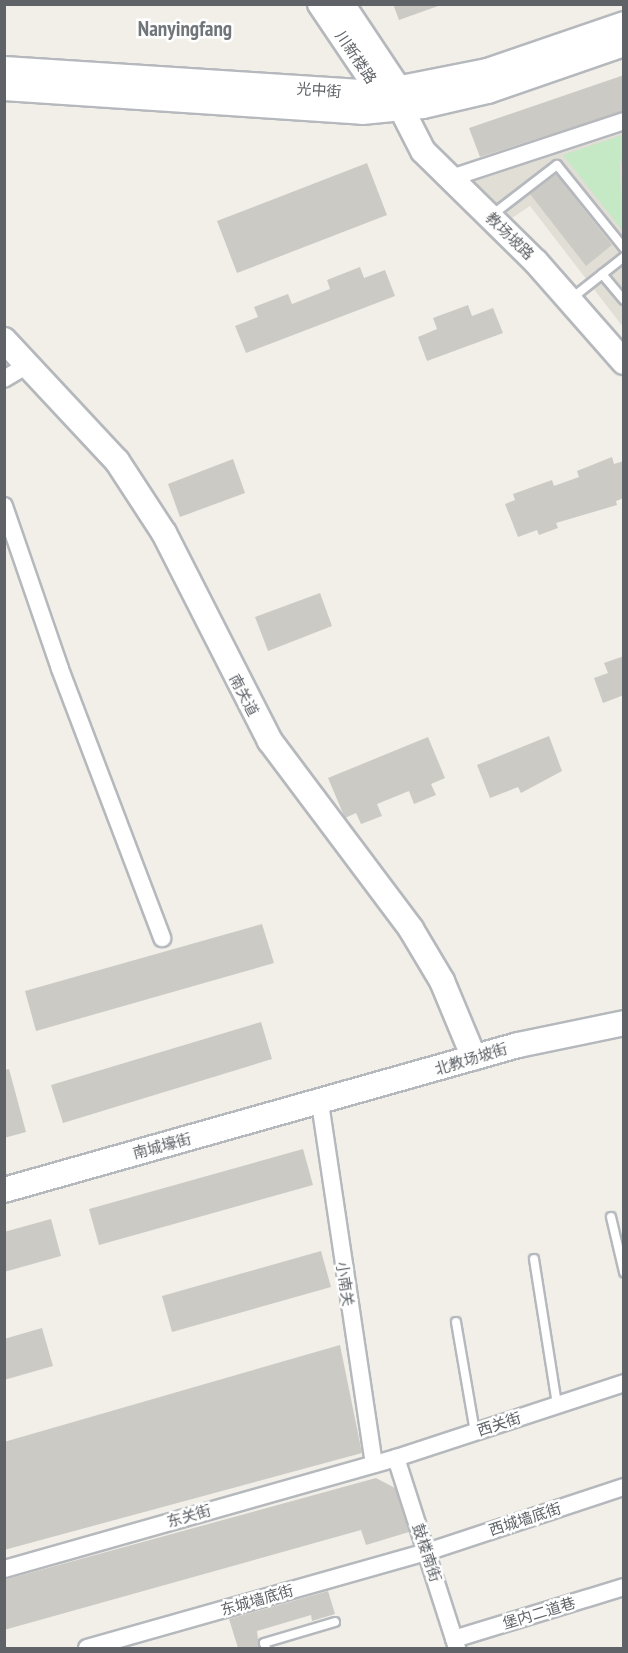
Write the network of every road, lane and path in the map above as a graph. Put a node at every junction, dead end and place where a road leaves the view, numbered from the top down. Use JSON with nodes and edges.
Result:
{"nodes":[{"id":1,"x":320,"y":4,"type":"edge"},
{"id":2,"x":342,"y":4,"type":"edge"},
{"id":3,"x":624,"y":24,"type":"edge"},
{"id":4,"x":624,"y":44,"type":"edge"},
{"id":5,"x":4,"y":69,"type":"edge"},
{"id":6,"x":4,"y":88,"type":"edge"},
{"id":7,"x":396,"y":101,"type":"junction"},
{"id":8,"x":624,"y":122,"type":"edge"},
{"id":9,"x":451,"y":178,"type":"junction"},
{"id":10,"x":490,"y":217,"type":"junction"},
{"id":11,"x":624,"y":248,"type":"edge"},
{"id":12,"x":624,"y":257,"type":"edge"},
{"id":13,"x":602,"y":274,"type":"junction"},
{"id":14,"x":569,"y":300,"type":"junction"},
{"id":15,"x":624,"y":300,"type":"edge"},
{"id":16,"x":4,"y":340,"type":"edge"},
{"id":17,"x":624,"y":362,"type":"edge"},
{"id":18,"x":29,"y":364,"type":"junction"},
{"id":19,"x":4,"y":380,"type":"edge"},
{"id":20,"x":4,"y":506,"type":"edge"},
{"id":21,"x":162,"y":938,"type":"dead end"},
{"id":22,"x":624,"y":1023,"type":"edge"},
{"id":23,"x":474,"y":1058,"type":"junction"},
{"id":24,"x":320,"y":1103,"type":"junction"},
{"id":25,"x":4,"y":1190,"type":"edge"},
{"id":26,"x":611,"y":1217,"type":"dead end"},
{"id":27,"x":534,"y":1259,"type":"dead end"},
{"id":28,"x":624,"y":1272,"type":"edge"},
{"id":29,"x":456,"y":1322,"type":"dead end"},
{"id":30,"x":624,"y":1383,"type":"edge"},
{"id":31,"x":557,"y":1405,"type":"junction"},
{"id":32,"x":476,"y":1432,"type":"junction"},
{"id":33,"x":396,"y":1458,"type":"junction"},
{"id":34,"x":374,"y":1464,"type":"junction"},
{"id":35,"x":624,"y":1487,"type":"edge"},
{"id":36,"x":427,"y":1552,"type":"junction"},
{"id":37,"x":4,"y":1569,"type":"edge"},
{"id":38,"x":624,"y":1587,"type":"edge"},
{"id":39,"x":335,"y":1622,"type":"dead end"},
{"id":40,"x":455,"y":1644,"type":"edge"},
{"id":41,"x":87,"y":1648,"type":"edge"},
{"id":42,"x":266,"y":1648,"type":"edge"}],
"edges":[{"from":1,"to":7,"type":"street","name":"川新楼路"},
{"from":2,"to":7,"type":"street","name":"川新楼路"},
{"from":3,"to":7,"type":"street","name":"光中街"},
{"from":4,"to":7,"type":"street","name":"光中街"},
{"from":5,"to":7,"type":"street","name":"光中街"},
{"from":6,"to":7,"type":"street","name":"光中街"},
{"from":7,"to":9,"type":"street","name":"教场坡路"},
{"from":8,"to":9,"type":"street"},
{"from":9,"to":10,"type":"street","name":"教场坡路"},
{"from":10,"to":11,"type":"lane"},
{"from":10,"to":14,"type":"street","name":"教场坡路"},
{"from":12,"to":13,"type":"lane"},
{"from":13,"to":14,"type":"lane"},
{"from":13,"to":15,"type":"lane"},
{"from":14,"to":17,"type":"street","name":"教场坡路"},
{"from":16,"to":18,"type":"street","name":"南关道"},
{"from":18,"to":19,"type":"street"},
{"from":18,"to":23,"type":"street","name":"南关道"},
{"from":20,"to":21,"type":"street"},
{"from":22,"to":23,"type":"street","name":"北教场坡街"},
{"from":23,"to":24,"type":"street","name":"北教场坡街"},
{"from":24,"to":25,"type":"street","name":"南城壕街"},
{"from":24,"to":34,"type":"street","name":"小南关"},
{"from":26,"to":28,"type":"lane"},
{"from":27,"to":31,"type":"lane"},
{"from":29,"to":32,"type":"lane"},
{"from":30,"to":31,"type":"street","name":"西关街"},
{"from":31,"to":32,"type":"street","name":"西关街"},
{"from":32,"to":33,"type":"street","name":"西关街"},
{"from":33,"to":34,"type":"street","name":"西关街"},
{"from":33,"to":36,"type":"street","name":"鼓楼南街"},
{"from":34,"to":37,"type":"street","name":"东关街"},
{"from":35,"to":36,"type":"street","name":"西城墙底街"},
{"from":36,"to":40,"type":"street","name":"鼓楼南街"},
{"from":36,"to":41,"type":"street","name":"东城墙底街"},
{"from":38,"to":40,"type":"street","name":"堡内二道巷"},
{"from":39,"to":42,"type":"lane"}]}
